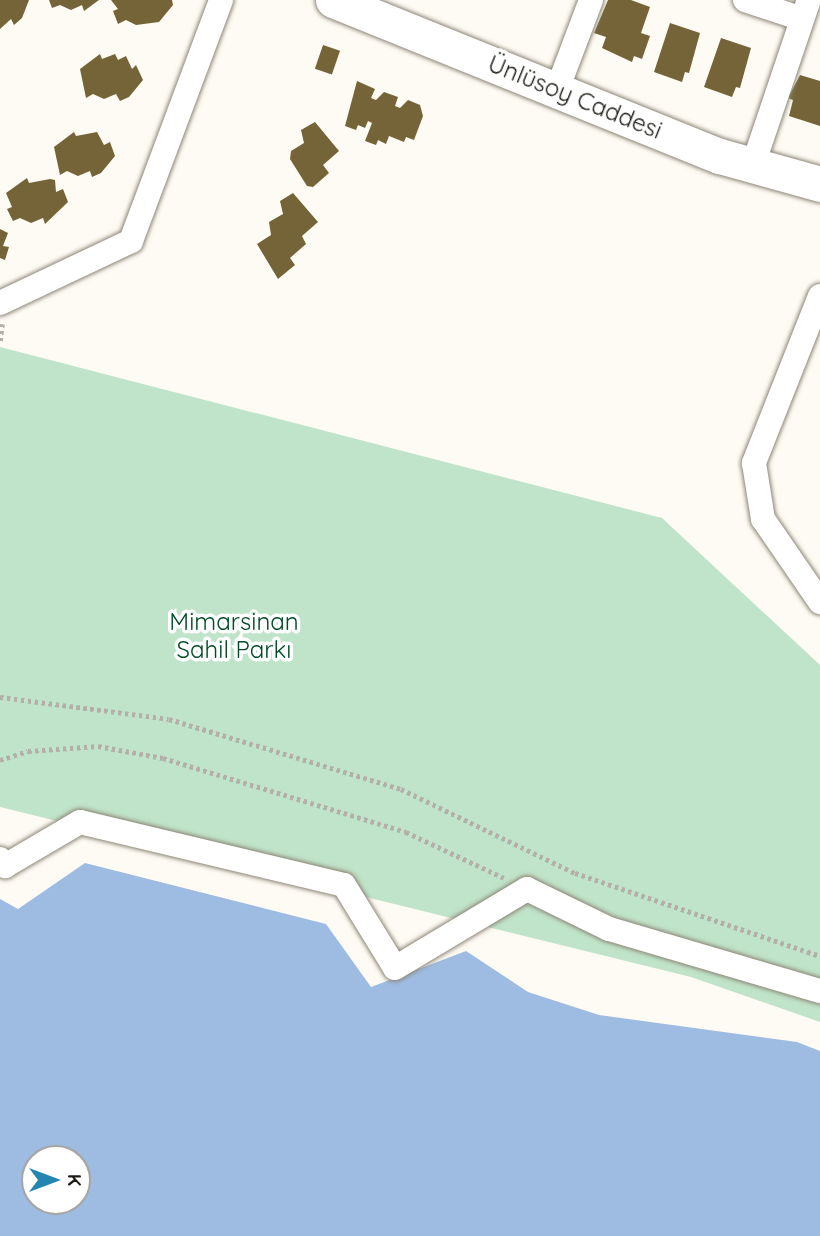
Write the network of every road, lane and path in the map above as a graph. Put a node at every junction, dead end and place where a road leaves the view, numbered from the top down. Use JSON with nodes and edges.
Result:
{"nodes":[{"id":1,"x":221,"y":0,"type":"edge"},
{"id":2,"x":334,"y":0,"type":"edge"},
{"id":3,"x":591,"y":0,"type":"edge"},
{"id":4,"x":745,"y":0,"type":"edge"},
{"id":5,"x":805,"y":9,"type":"edge"},
{"id":6,"x":557,"y":90,"type":"junction"},
{"id":7,"x":752,"y":165,"type":"junction"},
{"id":8,"x":820,"y":184,"type":"edge"},
{"id":9,"x":820,"y":296,"type":"edge"},
{"id":10,"x":0,"y":303,"type":"edge"},
{"id":11,"x":820,"y":602,"type":"edge"},
{"id":12,"x":0,"y":697,"type":"edge"},
{"id":13,"x":0,"y":760,"type":"edge"},
{"id":14,"x":0,"y":859,"type":"edge"},
{"id":15,"x":527,"y":889,"type":"junction"},
{"id":16,"x":820,"y":956,"type":"edge"},
{"id":17,"x":820,"y":990,"type":"edge"}],
"edges":[{"from":1,"to":10,"type":"street"},
{"from":2,"to":6,"type":"street","name":"Ünlüsoy Caddesi"},
{"from":3,"to":6,"type":"street"},
{"from":4,"to":5,"type":"street"},
{"from":5,"to":7,"type":"street"},
{"from":6,"to":7,"type":"street","name":"Ünlüsoy Caddesi"},
{"from":7,"to":8,"type":"street","name":"Ünlüsoy Caddesi"},
{"from":9,"to":11,"type":"street"},
{"from":12,"to":16,"type":"path"},
{"from":13,"to":15,"type":"path"},
{"from":14,"to":15,"type":"street"},
{"from":15,"to":17,"type":"street"}]}
